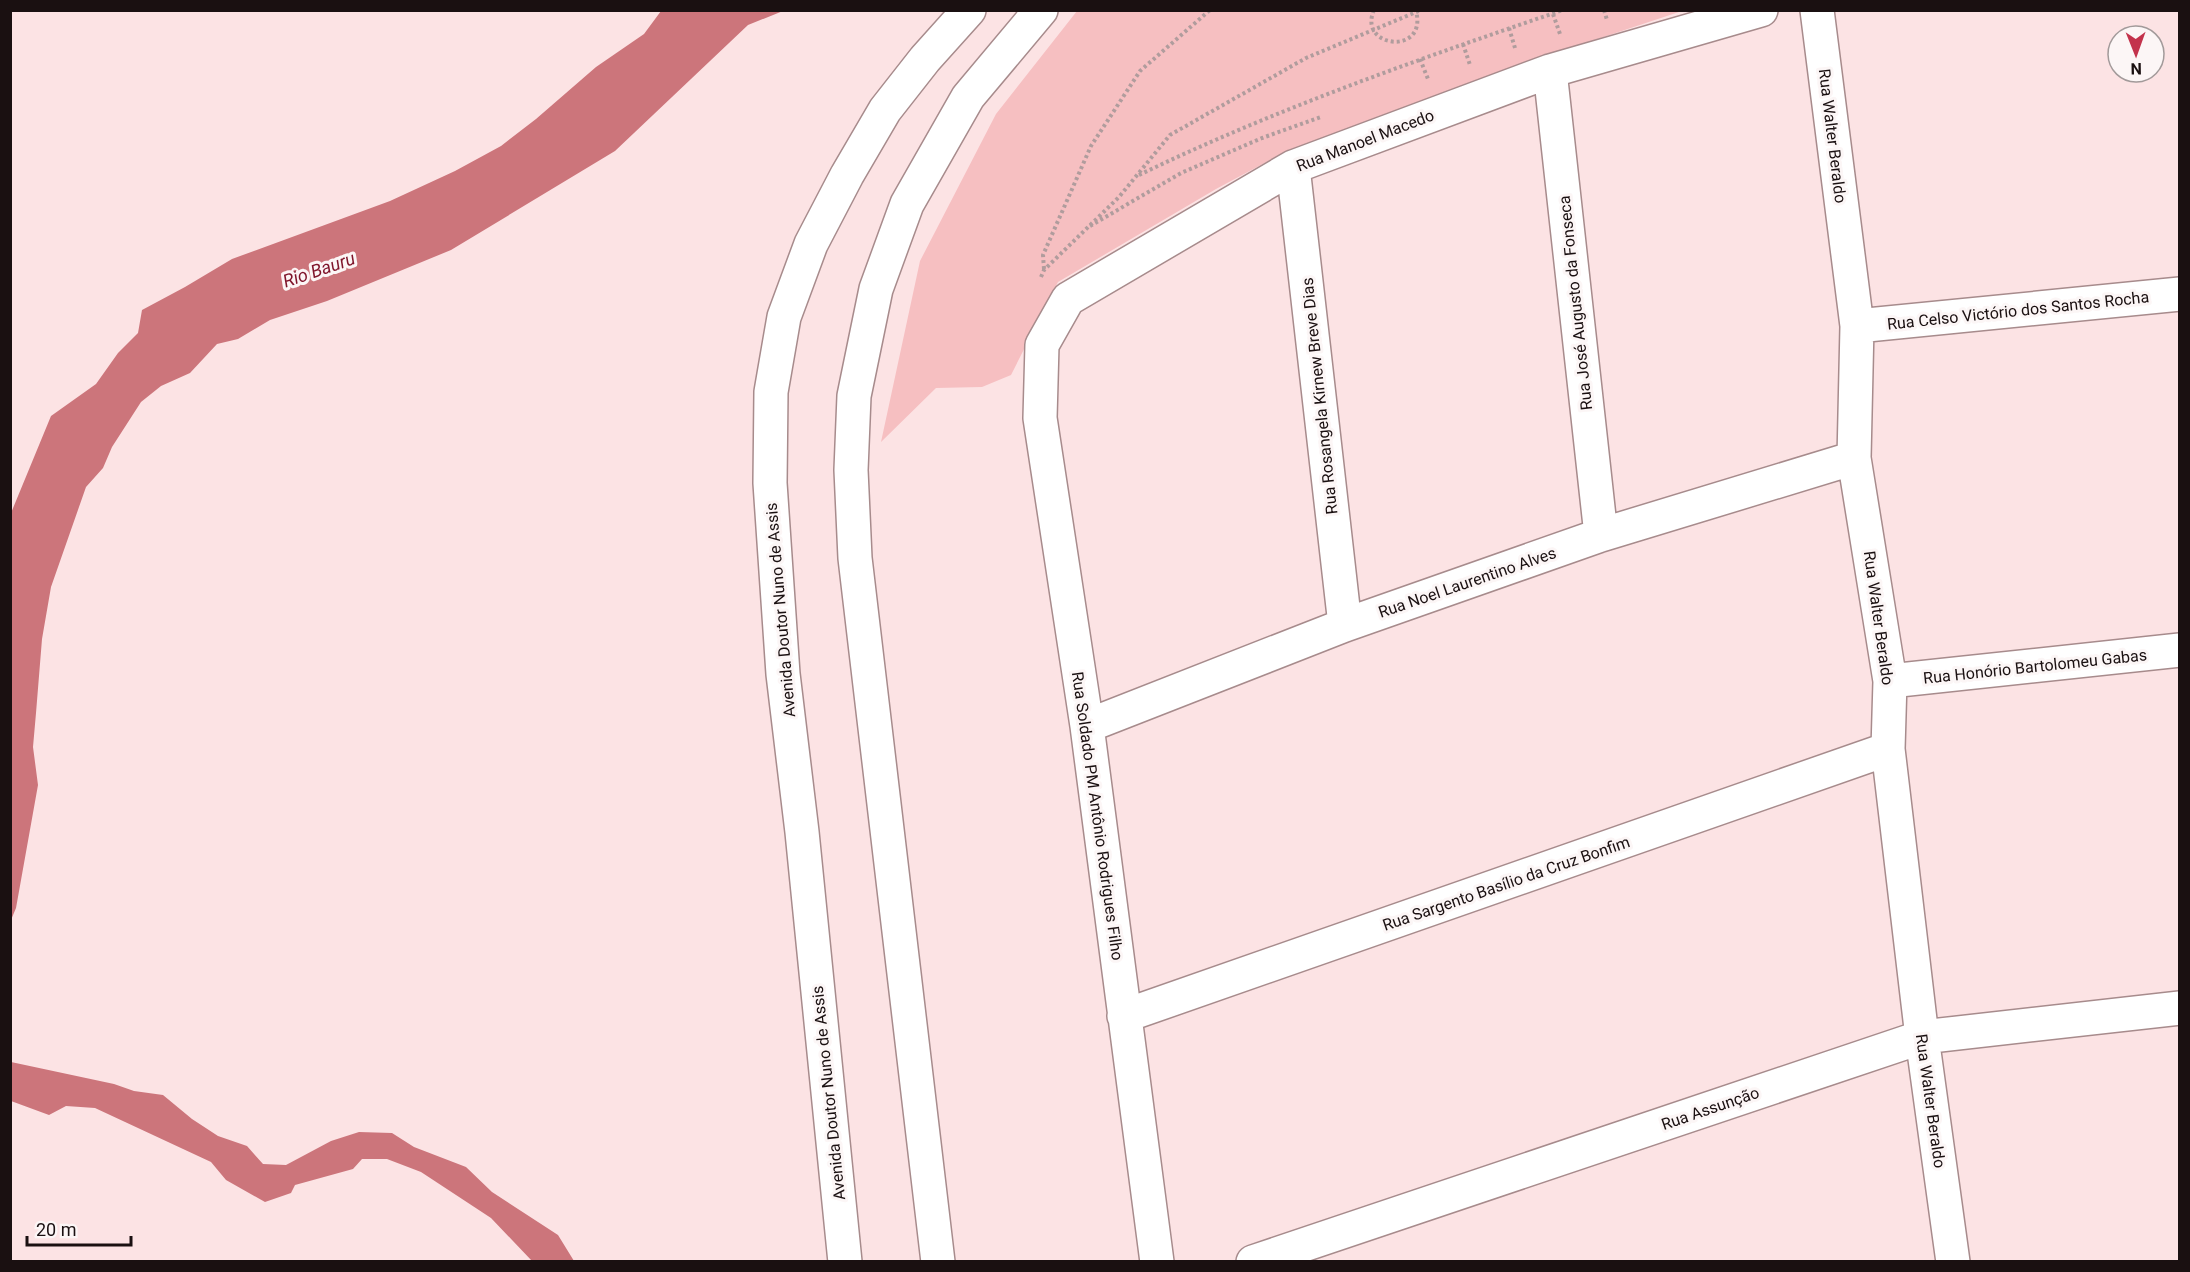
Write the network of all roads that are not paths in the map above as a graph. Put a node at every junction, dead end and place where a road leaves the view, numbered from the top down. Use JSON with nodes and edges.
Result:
{"nodes":[{"id":1,"x":969,"y":10,"type":"edge"},
{"id":2,"x":1041,"y":10,"type":"edge"},
{"id":3,"x":1761,"y":10,"type":"edge"},
{"id":4,"x":1817,"y":10,"type":"edge"},
{"id":5,"x":1550,"y":71,"type":"junction"},
{"id":6,"x":1293,"y":167,"type":"junction"},
{"id":7,"x":2180,"y":294,"type":"edge"},
{"id":8,"x":1857,"y":326,"type":"junction"},
{"id":9,"x":1040,"y":372,"type":"joint"},
{"id":10,"x":1854,"y":458,"type":"junction"},
{"id":11,"x":1601,"y":535,"type":"junction"},
{"id":12,"x":1345,"y":625,"type":"junction"},
{"id":13,"x":2180,"y":650,"type":"edge"},
{"id":14,"x":1890,"y":681,"type":"junction"},
{"id":15,"x":1087,"y":726,"type":"junction"},
{"id":16,"x":1888,"y":749,"type":"junction"},
{"id":17,"x":2180,"y":1008,"type":"edge"},
{"id":18,"x":1124,"y":1016,"type":"junction"},
{"id":19,"x":1922,"y":1037,"type":"junction"},
{"id":20,"x":845,"y":1262,"type":"edge"},
{"id":21,"x":938,"y":1262,"type":"edge"},
{"id":22,"x":1157,"y":1262,"type":"edge"},
{"id":23,"x":1253,"y":1262,"type":"edge"},
{"id":24,"x":1953,"y":1262,"type":"edge"}],
"edges":[{"from":1,"to":20,"type":"street","name":"Avenida Doutor Nuno de Assis"},
{"from":2,"to":21,"type":"street"},
{"from":3,"to":5,"type":"street","name":"Rua Manoel Macedo"},
{"from":4,"to":8,"type":"street","name":"Rua Walter Beraldo"},
{"from":5,"to":6,"type":"street","name":"Rua Manoel Macedo"},
{"from":5,"to":11,"type":"street","name":"Rua José Augusto da Fonseca"},
{"from":6,"to":9,"type":"street","name":"Rua Manoel Macedo"},
{"from":6,"to":12,"type":"street","name":"Rua Rosangela Kirnew Breve Dias"},
{"from":7,"to":8,"type":"street","name":"Rua Celso Victório dos Santos Rocha"},
{"from":8,"to":10,"type":"street","name":"Rua Walter Beraldo"},
{"from":9,"to":15,"type":"street","name":"Rua Soldado PM Antônio Rodrigues Filho"},
{"from":10,"to":11,"type":"street","name":"Rua Noel Laurentino Alves"},
{"from":10,"to":14,"type":"street","name":"Rua Walter Beraldo"},
{"from":11,"to":12,"type":"street","name":"Rua Noel Laurentino Alves"},
{"from":12,"to":15,"type":"street","name":"Rua Noel Laurentino Alves"},
{"from":13,"to":14,"type":"street","name":"Rua Honório Bartolomeu Gabas"},
{"from":14,"to":16,"type":"street","name":"Rua Walter Beraldo"},
{"from":15,"to":18,"type":"street","name":"Rua Soldado PM Antônio Rodrigues Filho"},
{"from":16,"to":18,"type":"street","name":"Rua Sargento Basílio da Cruz Bonfim"},
{"from":16,"to":19,"type":"street","name":"Rua Walter Beraldo"},
{"from":17,"to":19,"type":"street","name":"Rua Assunção"},
{"from":18,"to":22,"type":"street","name":"Rua Soldado PM Antônio Rodrigues Filho"},
{"from":19,"to":23,"type":"street","name":"Rua Assunção"},
{"from":19,"to":24,"type":"street","name":"Rua Walter Beraldo"}]}
